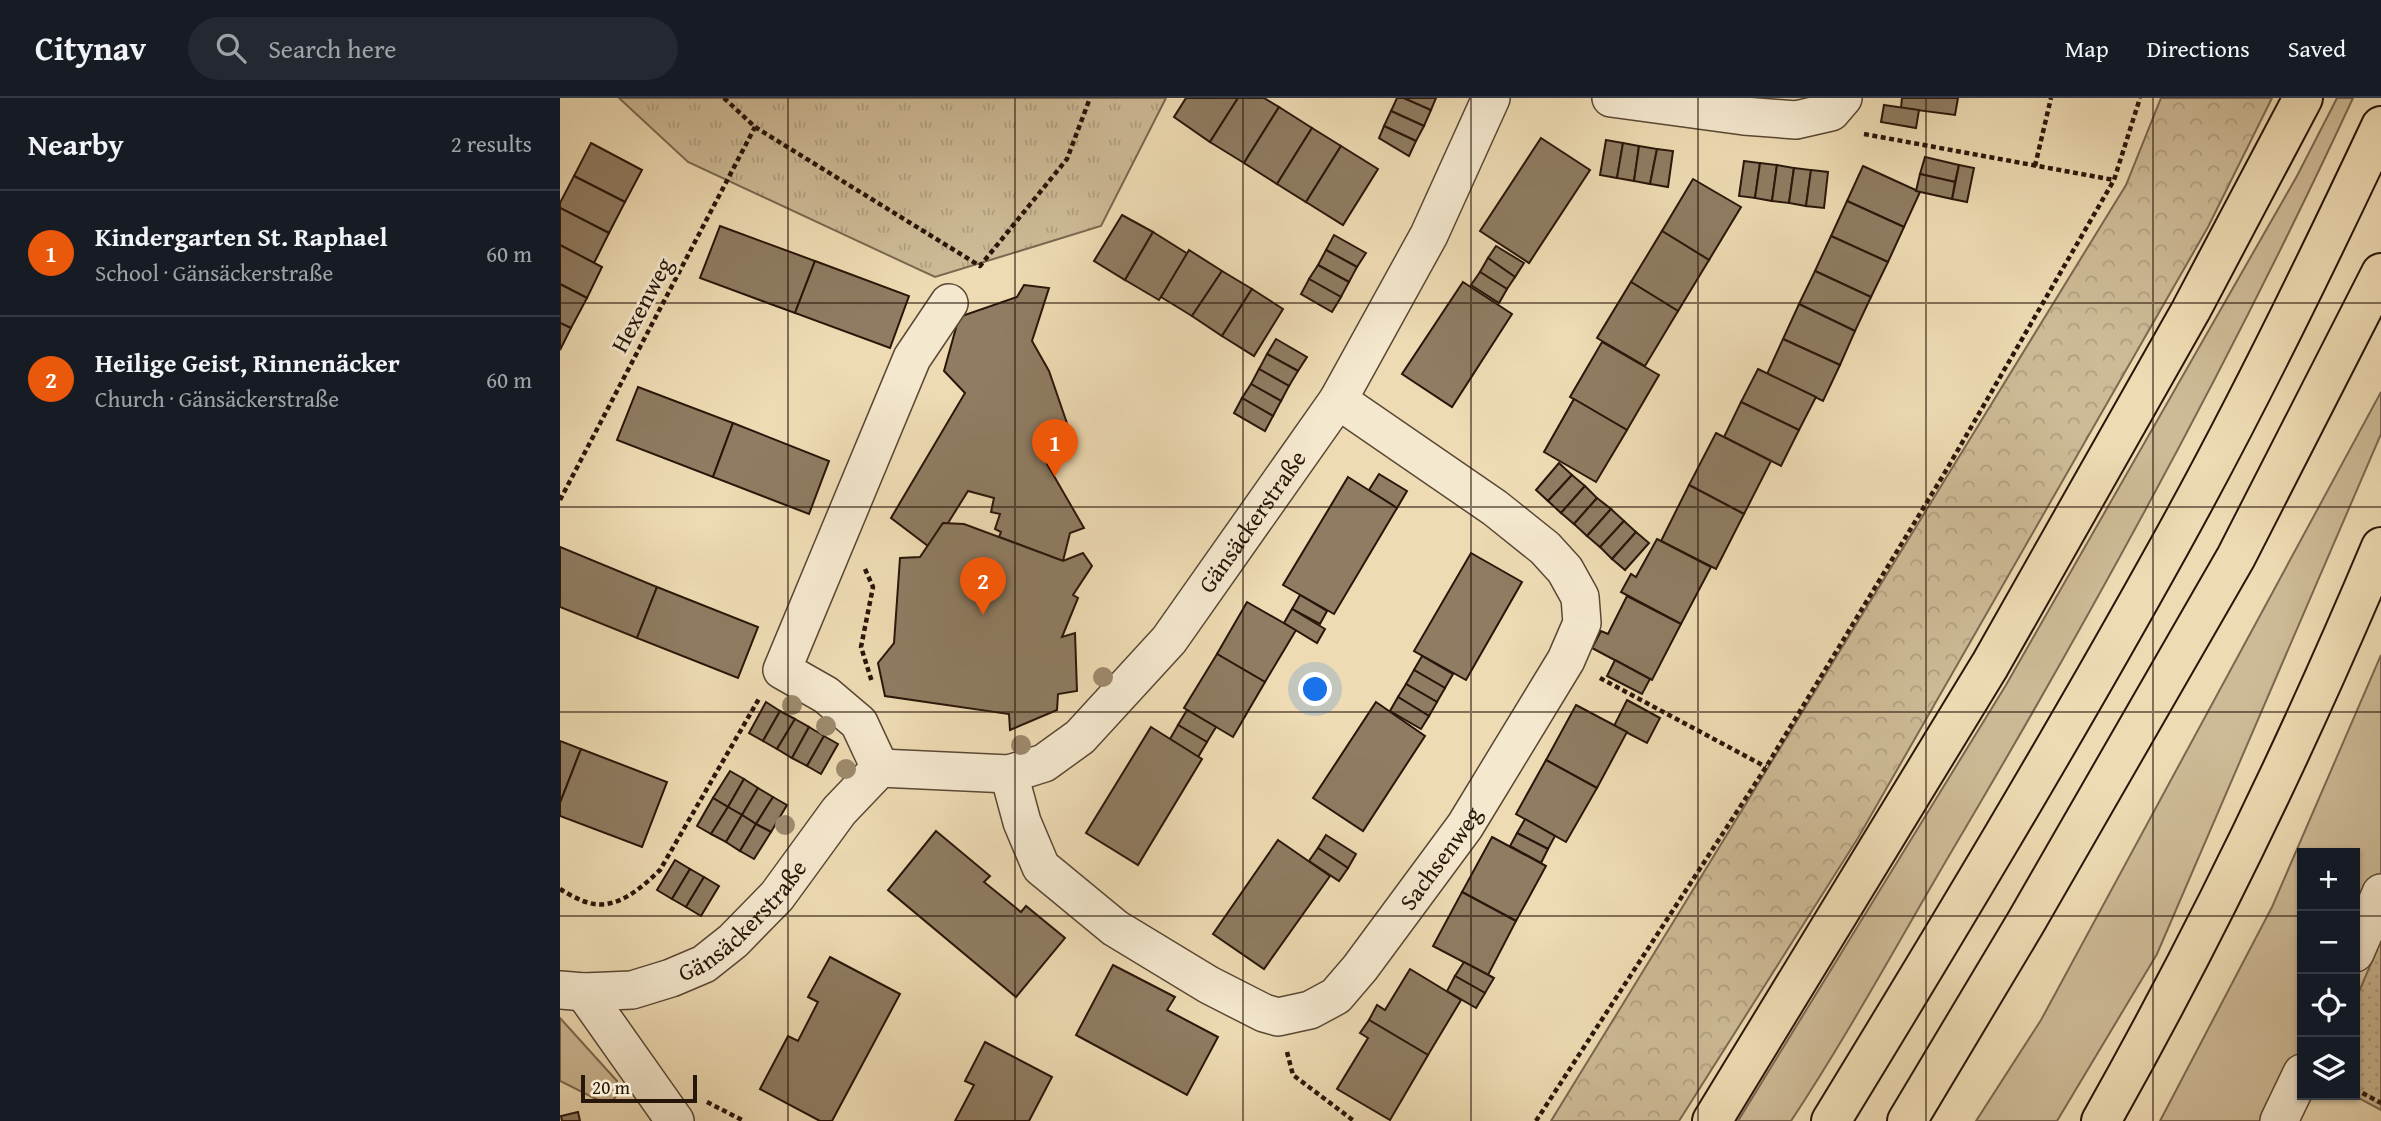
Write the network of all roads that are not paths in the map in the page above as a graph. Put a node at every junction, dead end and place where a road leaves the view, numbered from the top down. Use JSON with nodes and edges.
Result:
{"nodes":[{"id":1,"x":1490,"y":98,"type":"edge"},
{"id":2,"x":1611,"y":98,"type":"edge"},
{"id":3,"x":1843,"y":98,"type":"edge"},
{"id":4,"x":2303,"y":98,"type":"edge"},
{"id":5,"x":2381,"y":126,"type":"edge"},
{"id":6,"x":2381,"y":273,"type":"edge"},
{"id":7,"x":949,"y":303,"type":"dead end"},
{"id":8,"x":1338,"y":400,"type":"junction"},
{"id":9,"x":2381,"y":547,"type":"edge"},
{"id":10,"x":880,"y":768,"type":"junction"},
{"id":11,"x":1009,"y":774,"type":"junction"},
{"id":12,"x":2381,"y":893,"type":"edge"},
{"id":13,"x":2360,"y":941,"type":"edge"},
{"id":14,"x":572,"y":991,"type":"edge"},
{"id":15,"x":2297,"y":1083,"type":"edge"},
{"id":16,"x":675,"y":1121,"type":"edge"},
{"id":17,"x":1712,"y":1121,"type":"edge"},
{"id":18,"x":1831,"y":1121,"type":"edge"},
{"id":19,"x":1907,"y":1121,"type":"edge"},
{"id":20,"x":2101,"y":1121,"type":"edge"},
{"id":21,"x":2279,"y":1121,"type":"edge"}],
"edges":[{"from":1,"to":8,"type":"street","name":"Gänsäckerstraße"},
{"from":2,"to":3,"type":"street"},
{"from":4,"to":17,"type":"highway"},
{"from":5,"to":18,"type":"highway"},
{"from":6,"to":19,"type":"highway"},
{"from":7,"to":10,"type":"street"},
{"from":8,"to":11,"type":"street","name":"Gänsäckerstraße"},
{"from":8,"to":11,"type":"street","name":"Sachsenweg"},
{"from":9,"to":20,"type":"highway"},
{"from":10,"to":11,"type":"street","name":"Gänsäckerstraße"},
{"from":10,"to":14,"type":"street","name":"Gänsäckerstraße"},
{"from":12,"to":13,"type":"street"},
{"from":14,"to":16,"type":"street"},
{"from":15,"to":21,"type":"street"}]}
